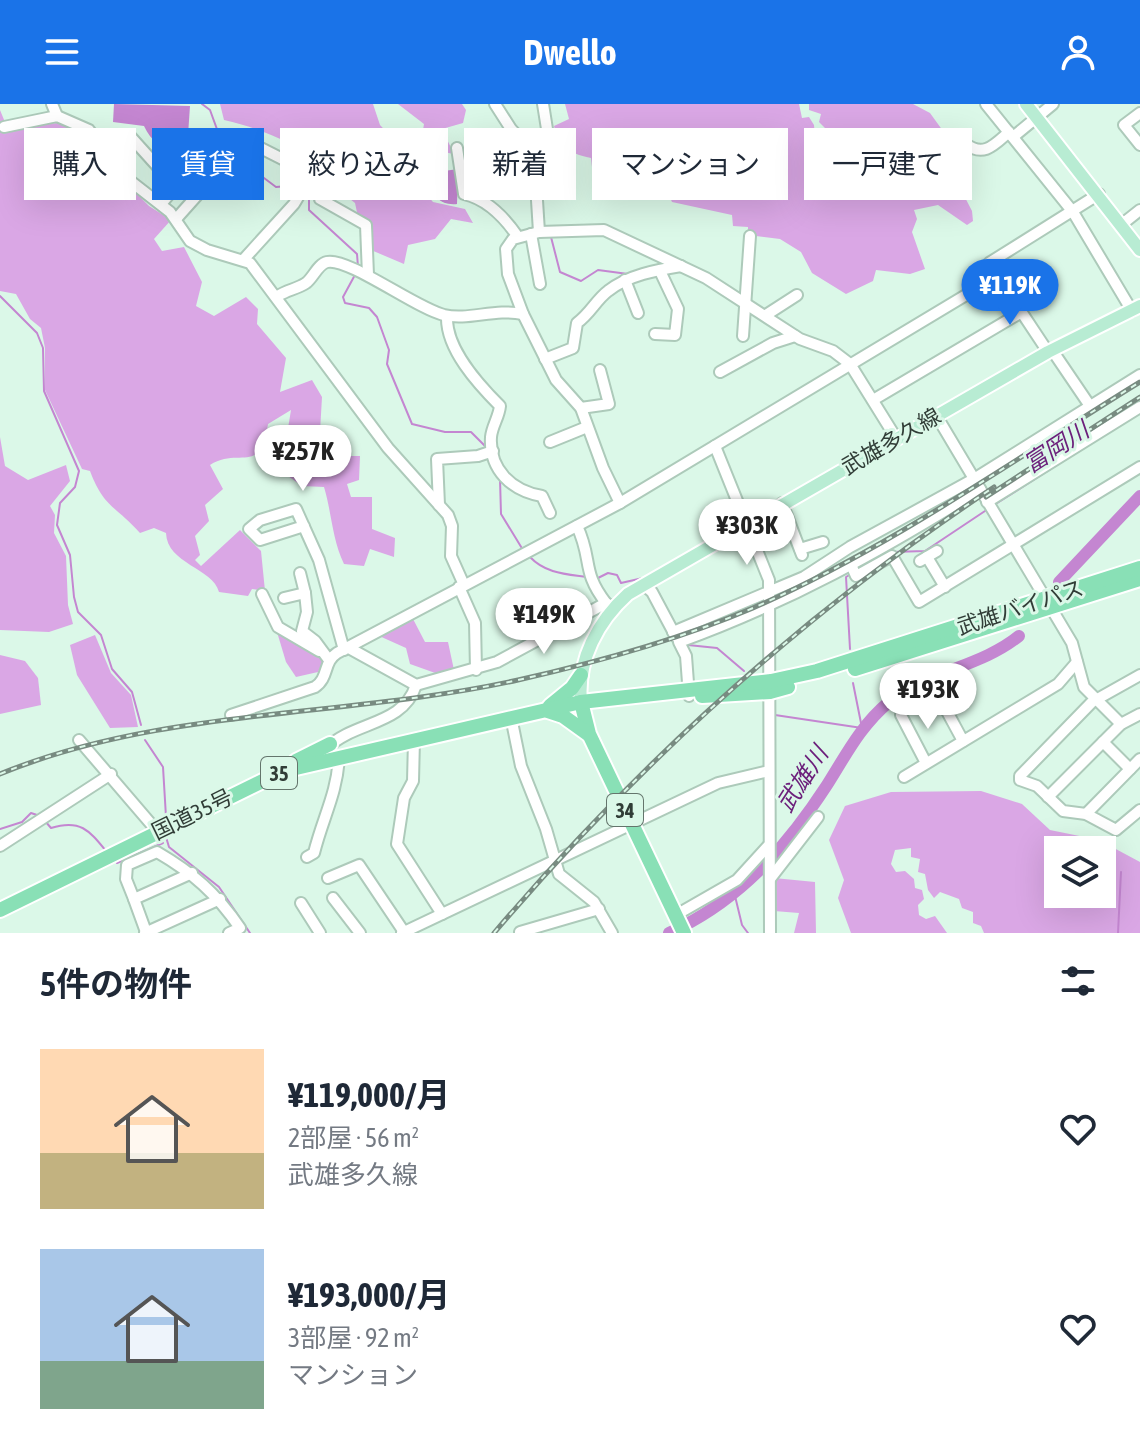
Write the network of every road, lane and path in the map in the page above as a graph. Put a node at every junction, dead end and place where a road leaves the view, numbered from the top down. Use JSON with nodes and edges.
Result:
{"nodes":[{"id":1,"x":52,"y":104,"type":"edge"},
{"id":2,"x":495,"y":104,"type":"edge"},
{"id":3,"x":543,"y":104,"type":"edge"},
{"id":4,"x":986,"y":104,"type":"edge"},
{"id":5,"x":1026,"y":104,"type":"edge"},
{"id":6,"x":1053,"y":104,"type":"edge"},
{"id":7,"x":1140,"y":113,"type":"edge"},
{"id":8,"x":57,"y":116,"type":"junction"},
{"id":9,"x":1038,"y":117,"type":"junction"},
{"id":10,"x":4,"y":127,"type":"dead end"},
{"id":11,"x":510,"y":128,"type":"edge"},
{"id":12,"x":547,"y":128,"type":"edge"},
{"id":13,"x":1011,"y":134,"type":"junction"},
{"id":14,"x":136,"y":143,"type":"edge"},
{"id":15,"x":1140,"y":145,"type":"edge"},
{"id":16,"x":457,"y":148,"type":"dead end"},
{"id":17,"x":972,"y":148,"type":"edge"},
{"id":18,"x":152,"y":160,"type":"edge"},
{"id":19,"x":1099,"y":194,"type":"junction"},
{"id":20,"x":164,"y":200,"type":"edge"},
{"id":21,"x":193,"y":200,"type":"edge"},
{"id":22,"x":296,"y":200,"type":"edge"},
{"id":23,"x":322,"y":200,"type":"edge"},
{"id":24,"x":535,"y":200,"type":"edge"},
{"id":25,"x":161,"y":204,"type":"junction"},
{"id":26,"x":1140,"y":210,"type":"edge"},
{"id":27,"x":1073,"y":212,"type":"junction"},
{"id":28,"x":176,"y":219,"type":"junction"},
{"id":29,"x":1121,"y":225,"type":"junction"},
{"id":30,"x":535,"y":233,"type":"junction"},
{"id":31,"x":750,"y":236,"type":"dead end"},
{"id":32,"x":518,"y":237,"type":"junction"},
{"id":33,"x":1140,"y":250,"type":"edge"},
{"id":34,"x":244,"y":259,"type":"junction"},
{"id":35,"x":681,"y":266,"type":"junction"},
{"id":36,"x":660,"y":271,"type":"junction"},
{"id":37,"x":361,"y":273,"type":"junction"},
{"id":38,"x":996,"y":277,"type":"junction"},
{"id":39,"x":625,"y":280,"type":"junction"},
{"id":40,"x":540,"y":284,"type":"dead end"},
{"id":41,"x":797,"y":295,"type":"dead end"},
{"id":42,"x":278,"y":296,"type":"junction"},
{"id":43,"x":746,"y":303,"type":"junction"},
{"id":44,"x":1136,"y":309,"type":"edge"},
{"id":45,"x":638,"y":313,"type":"dead end"},
{"id":46,"x":1020,"y":313,"type":"junction"},
{"id":47,"x":523,"y":314,"type":"junction"},
{"id":48,"x":766,"y":315,"type":"junction"},
{"id":49,"x":447,"y":317,"type":"junction"},
{"id":50,"x":655,"y":334,"type":"dead end"},
{"id":51,"x":743,"y":336,"type":"dead end"},
{"id":52,"x":795,"y":336,"type":"junction"},
{"id":53,"x":1050,"y":351,"type":"junction"},
{"id":54,"x":545,"y":359,"type":"junction"},
{"id":55,"x":850,"y":364,"type":"junction"},
{"id":56,"x":600,"y":370,"type":"dead end"},
{"id":57,"x":720,"y":372,"type":"dead end"},
{"id":58,"x":1140,"y":375,"type":"edge"},
{"id":59,"x":873,"y":400,"type":"junction"},
{"id":60,"x":1090,"y":406,"type":"junction"},
{"id":61,"x":1140,"y":407,"type":"edge"},
{"id":62,"x":581,"y":408,"type":"junction"},
{"id":63,"x":936,"y":415,"type":"junction"},
{"id":64,"x":587,"y":427,"type":"junction"},
{"id":65,"x":896,"y":438,"type":"junction"},
{"id":66,"x":550,"y":442,"type":"dead end"},
{"id":67,"x":715,"y":446,"type":"junction"},
{"id":68,"x":489,"y":452,"type":"junction"},
{"id":69,"x":1140,"y":467,"type":"edge"},
{"id":70,"x":977,"y":484,"type":"junction"},
{"id":71,"x":987,"y":502,"type":"junction"},
{"id":72,"x":620,"y":503,"type":"junction"},
{"id":73,"x":782,"y":503,"type":"junction"},
{"id":74,"x":439,"y":505,"type":"junction"},
{"id":75,"x":550,"y":513,"type":"dead end"},
{"id":76,"x":747,"y":523,"type":"junction"},
{"id":77,"x":304,"y":526,"type":"junction"},
{"id":78,"x":577,"y":526,"type":"junction"},
{"id":79,"x":823,"y":542,"type":"dead end"},
{"id":80,"x":1012,"y":545,"type":"junction"},
{"id":81,"x":937,"y":551,"type":"dead end"},
{"id":82,"x":852,"y":567,"type":"junction"},
{"id":83,"x":1140,"y":568,"type":"edge"},
{"id":84,"x":300,"y":573,"type":"dead end"},
{"id":85,"x":1140,"y":579,"type":"edge"},
{"id":86,"x":643,"y":584,"type":"junction"},
{"id":87,"x":462,"y":586,"type":"junction"},
{"id":88,"x":945,"y":587,"type":"junction"},
{"id":89,"x":305,"y":593,"type":"junction"},
{"id":90,"x":262,"y":594,"type":"dead end"},
{"id":91,"x":770,"y":594,"type":"junction"},
{"id":92,"x":284,"y":598,"type":"dead end"},
{"id":93,"x":1047,"y":604,"type":"junction"},
{"id":94,"x":610,"y":605,"type":"junction"},
{"id":95,"x":770,"y":607,"type":"junction"},
{"id":96,"x":676,"y":637,"type":"junction"},
{"id":97,"x":347,"y":649,"type":"junction"},
{"id":98,"x":319,"y":651,"type":"junction"},
{"id":99,"x":329,"y":660,"type":"junction"},
{"id":100,"x":1077,"y":662,"type":"junction"},
{"id":101,"x":476,"y":670,"type":"junction"},
{"id":102,"x":581,"y":675,"type":"junction"},
{"id":103,"x":1140,"y":675,"type":"edge"},
{"id":104,"x":416,"y":685,"type":"junction"},
{"id":105,"x":689,"y":692,"type":"junction"},
{"id":106,"x":608,"y":699,"type":"junction"},
{"id":107,"x":770,"y":699,"type":"junction"},
{"id":108,"x":1096,"y":699,"type":"junction"},
{"id":109,"x":581,"y":702,"type":"junction"},
{"id":110,"x":943,"y":704,"type":"dead end"},
{"id":111,"x":543,"y":710,"type":"junction"},
{"id":112,"x":1140,"y":714,"type":"edge"},
{"id":113,"x":231,"y":715,"type":"dead end"},
{"id":114,"x":901,"y":715,"type":"dead end"},
{"id":115,"x":511,"y":717,"type":"junction"},
{"id":116,"x":1121,"y":724,"type":"junction"},
{"id":117,"x":589,"y":734,"type":"junction"},
{"id":118,"x":79,"y":740,"type":"dead end"},
{"id":119,"x":414,"y":740,"type":"junction"},
{"id":120,"x":963,"y":741,"type":"junction"},
{"id":121,"x":1103,"y":742,"type":"junction"},
{"id":122,"x":330,"y":744,"type":"junction"},
{"id":123,"x":332,"y":759,"type":"junction"},
{"id":124,"x":1140,"y":759,"type":"edge"},
{"id":125,"x":926,"y":763,"type":"junction"},
{"id":126,"x":1130,"y":769,"type":"junction"},
{"id":127,"x":283,"y":771,"type":"junction"},
{"id":128,"x":769,"y":771,"type":"junction"},
{"id":129,"x":111,"y":774,"type":"junction"},
{"id":130,"x":904,"y":777,"type":"dead end"},
{"id":131,"x":1048,"y":797,"type":"junction"},
{"id":132,"x":1140,"y":810,"type":"edge"},
{"id":133,"x":1086,"y":814,"type":"junction"},
{"id":134,"x":818,"y":817,"type":"dead end"},
{"id":135,"x":631,"y":823,"type":"junction"},
{"id":136,"x":157,"y":831,"type":"junction"},
{"id":137,"x":0,"y":846,"type":"edge"},
{"id":138,"x":768,"y":846,"type":"junction"},
{"id":139,"x":307,"y":857,"type":"dead end"},
{"id":140,"x":555,"y":861,"type":"junction"},
{"id":141,"x":192,"y":873,"type":"junction"},
{"id":142,"x":769,"y":877,"type":"junction"},
{"id":143,"x":328,"y":878,"type":"dead end"},
{"id":144,"x":333,"y":898,"type":"dead end"},
{"id":145,"x":134,"y":899,"type":"junction"},
{"id":146,"x":220,"y":899,"type":"junction"},
{"id":147,"x":301,"y":903,"type":"dead end"},
{"id":148,"x":599,"y":909,"type":"junction"},
{"id":149,"x":0,"y":910,"type":"edge"},
{"id":150,"x":442,"y":914,"type":"junction"},
{"id":151,"x":676,"y":915,"type":"junction"},
{"id":152,"x":169,"y":922,"type":"junction"},
{"id":153,"x":403,"y":932,"type":"edge"},
{"id":154,"x":520,"y":932,"type":"edge"},
{"id":155,"x":684,"y":932,"type":"edge"},
{"id":156,"x":145,"y":933,"type":"edge"},
{"id":157,"x":174,"y":933,"type":"edge"},
{"id":158,"x":229,"y":933,"type":"edge"},
{"id":159,"x":320,"y":933,"type":"edge"},
{"id":160,"x":360,"y":933,"type":"edge"},
{"id":161,"x":612,"y":933,"type":"edge"},
{"id":162,"x":770,"y":933,"type":"edge"}],
"edges":[{"from":1,"to":8,"type":"street"},
{"from":2,"to":11,"type":"street"},
{"from":3,"to":12,"type":"street"},
{"from":4,"to":13,"type":"street"},
{"from":5,"to":9,"type":"main road"},
{"from":6,"to":9,"type":"street"},
{"from":7,"to":15,"type":"street"},
{"from":8,"to":10,"type":"street"},
{"from":8,"to":25,"type":"street"},
{"from":9,"to":13,"type":"street"},
{"from":9,"to":19,"type":"main road"},
{"from":13,"to":17,"type":"street"},
{"from":13,"to":27,"type":"street"},
{"from":14,"to":18,"type":"street"},
{"from":16,"to":32,"type":"street"},
{"from":19,"to":27,"type":"street"},
{"from":19,"to":29,"type":"main road"},
{"from":20,"to":25,"type":"street"},
{"from":21,"to":28,"type":"street"},
{"from":22,"to":34,"type":"street"},
{"from":23,"to":37,"type":"street"},
{"from":24,"to":30,"type":"street"},
{"from":25,"to":28,"type":"street"},
{"from":26,"to":29,"type":"street"},
{"from":27,"to":38,"type":"street"},
{"from":27,"to":44,"type":"street"},
{"from":28,"to":34,"type":"street"},
{"from":29,"to":33,"type":"main road"},
{"from":30,"to":32,"type":"street"},
{"from":30,"to":35,"type":"street"},
{"from":30,"to":40,"type":"street"},
{"from":31,"to":43,"type":"street"},
{"from":32,"to":47,"type":"street"},
{"from":34,"to":42,"type":"street"},
{"from":35,"to":36,"type":"street"},
{"from":35,"to":43,"type":"street"},
{"from":36,"to":39,"type":"street"},
{"from":36,"to":50,"type":"street"},
{"from":37,"to":42,"type":"street"},
{"from":37,"to":49,"type":"street"},
{"from":38,"to":46,"type":"street"},
{"from":38,"to":55,"type":"street"},
{"from":39,"to":45,"type":"street"},
{"from":39,"to":54,"type":"street"},
{"from":41,"to":48,"type":"street"},
{"from":42,"to":74,"type":"street"},
{"from":43,"to":48,"type":"street"},
{"from":43,"to":51,"type":"street"},
{"from":44,"to":53,"type":"main road","name":"武雄多久線"},
{"from":46,"to":53,"type":"street"},
{"from":46,"to":59,"type":"street"},
{"from":47,"to":49,"type":"street"},
{"from":47,"to":54,"type":"street"},
{"from":48,"to":52,"type":"street"},
{"from":49,"to":68,"type":"street"},
{"from":52,"to":55,"type":"street"},
{"from":52,"to":57,"type":"street"},
{"from":53,"to":60,"type":"street"},
{"from":53,"to":63,"type":"main road","name":"武雄多久線"},
{"from":54,"to":62,"type":"street"},
{"from":55,"to":59,"type":"street"},
{"from":55,"to":67,"type":"street"},
{"from":56,"to":62,"type":"street"},
{"from":58,"to":60,"type":"street"},
{"from":59,"to":65,"type":"street"},
{"from":60,"to":70,"type":"street"},
{"from":61,"to":71,"type":"street"},
{"from":62,"to":64,"type":"street"},
{"from":63,"to":65,"type":"main road","name":"武雄多久線"},
{"from":63,"to":70,"type":"street"},
{"from":64,"to":66,"type":"street"},
{"from":64,"to":72,"type":"street"},
{"from":65,"to":73,"type":"main road","name":"武雄多久線"},
{"from":67,"to":72,"type":"street"},
{"from":67,"to":76,"type":"street"},
{"from":68,"to":74,"type":"street"},
{"from":68,"to":75,"type":"street"},
{"from":69,"to":80,"type":"street"},
{"from":70,"to":71,"type":"street"},
{"from":70,"to":82,"type":"street"},
{"from":70,"to":91,"type":"street"},
{"from":71,"to":80,"type":"street"},
{"from":72,"to":78,"type":"street"},
{"from":73,"to":76,"type":"main road","name":"武雄多久線"},
{"from":73,"to":79,"type":"street"},
{"from":74,"to":87,"type":"street"},
{"from":76,"to":86,"type":"main road","name":"武雄多久線"},
{"from":76,"to":91,"type":"street"},
{"from":77,"to":77,"type":"street"},
{"from":77,"to":97,"type":"street"},
{"from":78,"to":87,"type":"street"},
{"from":78,"to":94,"type":"street"},
{"from":80,"to":88,"type":"street"},
{"from":80,"to":93,"type":"street"},
{"from":81,"to":88,"type":"street"},
{"from":82,"to":88,"type":"street"},
{"from":82,"to":95,"type":"street"},
{"from":83,"to":93,"type":"highway","name":"武雄バイパス"},
{"from":84,"to":89,"type":"street"},
{"from":85,"to":93,"type":"highway","name":"武雄バイパス"},
{"from":86,"to":94,"type":"main road","name":"武雄多久線"},
{"from":86,"to":96,"type":"street"},
{"from":87,"to":97,"type":"street"},
{"from":87,"to":101,"type":"street"},
{"from":89,"to":92,"type":"street"},
{"from":89,"to":98,"type":"street"},
{"from":90,"to":98,"type":"street"},
{"from":91,"to":95,"type":"street"},
{"from":91,"to":96,"type":"street"},
{"from":93,"to":100,"type":"street"},
{"from":93,"to":107,"type":"highway","name":"武雄バイパス"},
{"from":94,"to":101,"type":"street"},
{"from":94,"to":102,"type":"main road","name":"武雄多久線"},
{"from":95,"to":96,"type":"street"},
{"from":95,"to":107,"type":"street"},
{"from":96,"to":105,"type":"street"},
{"from":97,"to":99,"type":"street"},
{"from":97,"to":104,"type":"street"},
{"from":98,"to":99,"type":"street"},
{"from":99,"to":113,"type":"street"},
{"from":100,"to":108,"type":"street"},
{"from":100,"to":120,"type":"street"},
{"from":101,"to":104,"type":"street"},
{"from":102,"to":109,"type":"main road","name":"武雄多久線"},
{"from":102,"to":111,"type":"highway"},
{"from":103,"to":108,"type":"street"},
{"from":104,"to":122,"type":"street"},
{"from":105,"to":106,"type":"highway","name":"武雄バイパス"},
{"from":105,"to":107,"type":"highway","name":"武雄バイパス"},
{"from":106,"to":109,"type":"highway","name":"武雄バイパス"},
{"from":106,"to":117,"type":"highway"},
{"from":107,"to":128,"type":"street"},
{"from":108,"to":116,"type":"street"},
{"from":108,"to":131,"type":"street"},
{"from":109,"to":111,"type":"highway","name":"国道35号","number":"35"},
{"from":109,"to":117,"type":"highway","number":"34"},
{"from":110,"to":120,"type":"street"},
{"from":111,"to":115,"type":"highway","name":"国道35号","number":"35"},
{"from":111,"to":117,"type":"highway"},
{"from":112,"to":116,"type":"street"},
{"from":114,"to":125,"type":"street"},
{"from":115,"to":119,"type":"highway","name":"国道35号","number":"35"},
{"from":115,"to":140,"type":"street"},
{"from":116,"to":121,"type":"street"},
{"from":117,"to":135,"type":"highway","number":"34"},
{"from":118,"to":129,"type":"street"},
{"from":119,"to":123,"type":"highway","name":"国道35号","number":"35"},
{"from":119,"to":150,"type":"street"},
{"from":120,"to":125,"type":"street"},
{"from":121,"to":126,"type":"street"},
{"from":121,"to":131,"type":"street"},
{"from":122,"to":123,"type":"street"},
{"from":122,"to":127,"type":"highway"},
{"from":123,"to":127,"type":"highway","name":"国道35号","number":"35"},
{"from":123,"to":139,"type":"street"},
{"from":124,"to":126,"type":"street"},
{"from":125,"to":130,"type":"street"},
{"from":126,"to":133,"type":"street"},
{"from":127,"to":136,"type":"highway","name":"国道35号","number":"35"},
{"from":128,"to":135,"type":"street"},
{"from":128,"to":138,"type":"street"},
{"from":129,"to":136,"type":"street"},
{"from":129,"to":137,"type":"street"},
{"from":131,"to":133,"type":"street"},
{"from":132,"to":133,"type":"street"},
{"from":134,"to":142,"type":"street"},
{"from":135,"to":140,"type":"street"},
{"from":135,"to":151,"type":"highway","number":"34"},
{"from":136,"to":149,"type":"highway","name":"国道35号","number":"35"},
{"from":138,"to":142,"type":"street"},
{"from":138,"to":151,"type":"street"},
{"from":140,"to":148,"type":"street"},
{"from":140,"to":150,"type":"street"},
{"from":141,"to":145,"type":"street"},
{"from":141,"to":145,"type":"street"},
{"from":141,"to":146,"type":"street"},
{"from":142,"to":162,"type":"street"},
{"from":143,"to":153,"type":"street"},
{"from":144,"to":160,"type":"street"},
{"from":145,"to":156,"type":"street"},
{"from":146,"to":152,"type":"street"},
{"from":146,"to":158,"type":"street"},
{"from":147,"to":159,"type":"street"},
{"from":148,"to":154,"type":"street"},
{"from":148,"to":161,"type":"street"},
{"from":150,"to":153,"type":"street"},
{"from":151,"to":155,"type":"highway","number":"34"},
{"from":152,"to":156,"type":"street"},
{"from":152,"to":157,"type":"street"}]}
